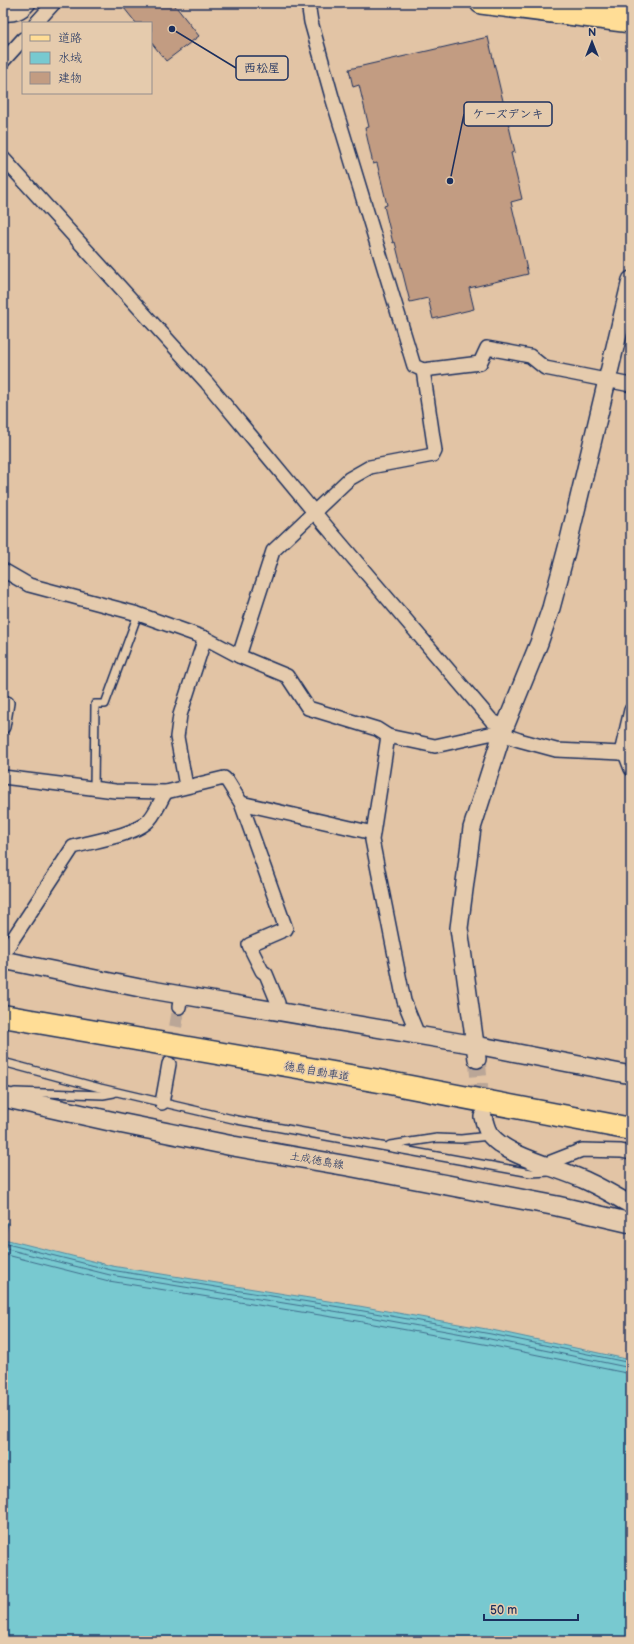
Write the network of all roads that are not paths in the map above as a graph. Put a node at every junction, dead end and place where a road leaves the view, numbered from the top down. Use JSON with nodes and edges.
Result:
{"nodes":[{"id":1,"x":28,"y":3,"type":"edge"},
{"id":2,"x":54,"y":3,"type":"edge"},
{"id":3,"x":308,"y":3,"type":"edge"},
{"id":4,"x":481,"y":3,"type":"edge"},
{"id":5,"x":607,"y":3,"type":"edge"},
{"id":6,"x":631,"y":6,"type":"edge"},
{"id":7,"x":3,"y":12,"type":"edge"},
{"id":8,"x":37,"y":22,"type":"edge"},
{"id":9,"x":631,"y":22,"type":"edge"},
{"id":10,"x":22,"y":39,"type":"edge"},
{"id":11,"x":3,"y":61,"type":"edge"},
{"id":12,"x":3,"y":158,"type":"edge"},
{"id":13,"x":631,"y":280,"type":"edge"},
{"id":14,"x":422,"y":370,"type":"junction"},
{"id":15,"x":607,"y":380,"type":"junction"},
{"id":16,"x":631,"y":385,"type":"edge"},
{"id":17,"x":314,"y":512,"type":"junction"},
{"id":18,"x":3,"y":570,"type":"edge"},
{"id":19,"x":138,"y":614,"type":"junction"},
{"id":20,"x":205,"y":638,"type":"junction"},
{"id":21,"x":239,"y":656,"type":"junction"},
{"id":22,"x":3,"y":702,"type":"edge"},
{"id":23,"x":631,"y":715,"type":"edge"},
{"id":24,"x":3,"y":727,"type":"edge"},
{"id":25,"x":504,"y":730,"type":"junction"},
{"id":26,"x":388,"y":736,"type":"junction"},
{"id":27,"x":621,"y":753,"type":"junction"},
{"id":28,"x":631,"y":770,"type":"edge"},
{"id":29,"x":3,"y":777,"type":"edge"},
{"id":30,"x":186,"y":786,"type":"junction"},
{"id":31,"x":94,"y":789,"type":"junction"},
{"id":32,"x":166,"y":792,"type":"junction"},
{"id":33,"x":241,"y":803,"type":"junction"},
{"id":34,"x":372,"y":832,"type":"junction"},
{"id":35,"x":3,"y":954,"type":"edge"},
{"id":36,"x":3,"y":960,"type":"edge"},
{"id":37,"x":278,"y":1011,"type":"junction"},
{"id":38,"x":3,"y":1016,"type":"edge"},
{"id":39,"x":418,"y":1035,"type":"junction"},
{"id":40,"x":477,"y":1052,"type":"junction"},
{"id":41,"x":3,"y":1062,"type":"edge"},
{"id":42,"x":169,"y":1064,"type":"tunnel mouth"},
{"id":43,"x":631,"y":1075,"type":"edge"},
{"id":44,"x":118,"y":1093,"type":"junction"},
{"id":45,"x":3,"y":1096,"type":"edge"},
{"id":46,"x":162,"y":1103,"type":"junction"},
{"id":47,"x":483,"y":1116,"type":"tunnel mouth"},
{"id":48,"x":631,"y":1129,"type":"edge"},
{"id":49,"x":490,"y":1136,"type":"junction"},
{"id":50,"x":382,"y":1146,"type":"junction"},
{"id":51,"x":631,"y":1153,"type":"edge"},
{"id":52,"x":546,"y":1164,"type":"junction"},
{"id":53,"x":564,"y":1171,"type":"junction"},
{"id":54,"x":631,"y":1205,"type":"edge"},
{"id":55,"x":631,"y":1223,"type":"edge"}],
"edges":[{"from":1,"to":7,"type":"street"},
{"from":2,"to":8,"type":"street"},
{"from":3,"to":14,"type":"street"},
{"from":4,"to":9,"type":"main road"},
{"from":5,"to":6,"type":"main road"},
{"from":10,"to":11,"type":"street"},
{"from":12,"to":17,"type":"street"},
{"from":13,"to":15,"type":"street"},
{"from":14,"to":15,"type":"street"},
{"from":14,"to":17,"type":"street"},
{"from":15,"to":16,"type":"street"},
{"from":15,"to":25,"type":"street"},
{"from":17,"to":21,"type":"street"},
{"from":17,"to":25,"type":"street"},
{"from":18,"to":19,"type":"street"},
{"from":19,"to":20,"type":"street"},
{"from":19,"to":31,"type":"lane"},
{"from":20,"to":21,"type":"street"},
{"from":20,"to":30,"type":"street"},
{"from":21,"to":26,"type":"street"},
{"from":22,"to":24,"type":"street"},
{"from":23,"to":27,"type":"street"},
{"from":25,"to":26,"type":"street"},
{"from":25,"to":27,"type":"street"},
{"from":25,"to":40,"type":"street"},
{"from":26,"to":34,"type":"street"},
{"from":27,"to":28,"type":"street"},
{"from":29,"to":31,"type":"street"},
{"from":30,"to":32,"type":"street"},
{"from":30,"to":33,"type":"street"},
{"from":31,"to":32,"type":"street"},
{"from":32,"to":35,"type":"street"},
{"from":33,"to":34,"type":"street"},
{"from":33,"to":37,"type":"street"},
{"from":34,"to":39,"type":"street"},
{"from":36,"to":37,"type":"street"},
{"from":37,"to":39,"type":"street"},
{"from":38,"to":48,"type":"highway","name":"徳島自動車道"},
{"from":39,"to":40,"type":"street"},
{"from":40,"to":43,"type":"street"},
{"from":41,"to":44,"type":"lane"},
{"from":42,"to":46,"type":"street"},
{"from":44,"to":45,"type":"lane"},
{"from":44,"to":46,"type":"lane"},
{"from":45,"to":55,"type":"main road","name":"土成徳島線"},
{"from":46,"to":50,"type":"lane"},
{"from":47,"to":49,"type":"street"},
{"from":49,"to":50,"type":"lane"},
{"from":49,"to":52,"type":"street"},
{"from":50,"to":53,"type":"lane"},
{"from":51,"to":52,"type":"street"},
{"from":52,"to":53,"type":"street"},
{"from":53,"to":54,"type":"street"}]}
